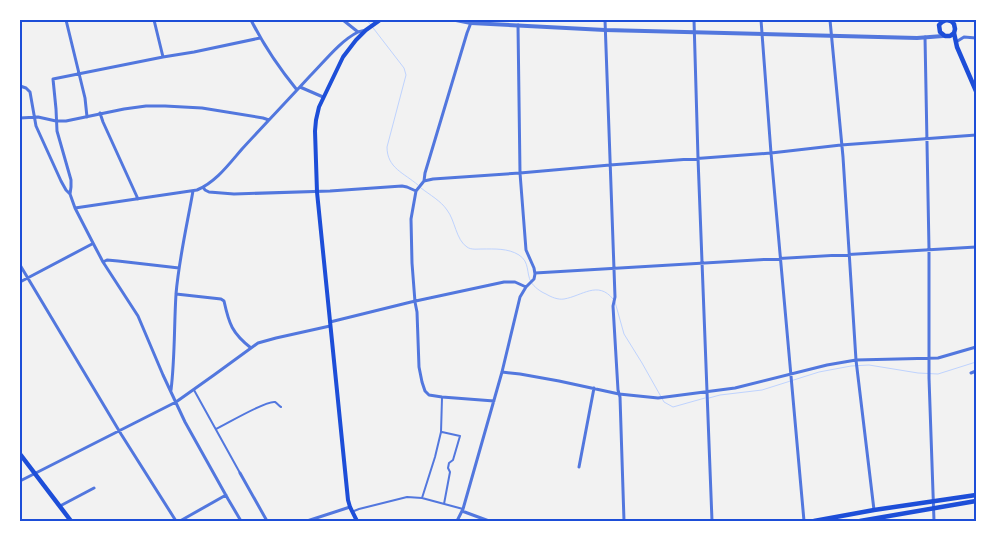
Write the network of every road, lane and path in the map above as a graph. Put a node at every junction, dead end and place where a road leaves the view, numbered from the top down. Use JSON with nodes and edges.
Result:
{"nodes":[{"id":1,"x":66,"y":20,"type":"edge"},
{"id":2,"x":154,"y":20,"type":"edge"},
{"id":3,"x":251,"y":20,"type":"edge"},
{"id":4,"x":343,"y":20,"type":"edge"},
{"id":5,"x":380,"y":20,"type":"edge"},
{"id":6,"x":456,"y":20,"type":"edge"},
{"id":7,"x":605,"y":20,"type":"edge"},
{"id":8,"x":694,"y":20,"type":"edge"},
{"id":9,"x":761,"y":20,"type":"edge"},
{"id":10,"x":830,"y":20,"type":"edge"},
{"id":11,"x":935,"y":20,"type":"edge"},
{"id":12,"x":948,"y":20,"type":"edge"},
{"id":13,"x":956,"y":20,"type":"edge"},
{"id":14,"x":472,"y":21,"type":"edge"},
{"id":15,"x":518,"y":25,"type":"junction"},
{"id":16,"x":368,"y":29,"type":"junction"},
{"id":17,"x":939,"y":29,"type":"junction"},
{"id":18,"x":605,"y":30,"type":"junction"},
{"id":19,"x":358,"y":32,"type":"junction"},
{"id":20,"x":694,"y":32,"type":"junction"},
{"id":21,"x":762,"y":33,"type":"junction"},
{"id":22,"x":958,"y":33,"type":"junction"},
{"id":23,"x":832,"y":35,"type":"junction"},
{"id":24,"x":944,"y":36,"type":"junction"},
{"id":25,"x":926,"y":37,"type":"junction"},
{"id":26,"x":260,"y":38,"type":"junction"},
{"id":27,"x":976,"y":38,"type":"edge"},
{"id":28,"x":957,"y":44,"type":"junction"},
{"id":29,"x":338,"y":48,"type":"junction"},
{"id":30,"x":348,"y":49,"type":"junction"},
{"id":31,"x":163,"y":57,"type":"junction"},
{"id":32,"x":78,"y":74,"type":"junction"},
{"id":33,"x":20,"y":86,"type":"edge"},
{"id":34,"x":299,"y":89,"type":"junction"},
{"id":35,"x":976,"y":91,"type":"edge"},
{"id":36,"x":323,"y":97,"type":"junction"},
{"id":37,"x":100,"y":113,"type":"junction"},
{"id":38,"x":35,"y":117,"type":"junction"},
{"id":39,"x":88,"y":117,"type":"junction"},
{"id":40,"x":20,"y":118,"type":"edge"},
{"id":41,"x":268,"y":120,"type":"junction"},
{"id":42,"x":56,"y":121,"type":"junction"},
{"id":43,"x":976,"y":135,"type":"edge"},
{"id":44,"x":926,"y":140,"type":"junction"},
{"id":45,"x":841,"y":145,"type":"junction"},
{"id":46,"x":771,"y":153,"type":"junction"},
{"id":47,"x":698,"y":158,"type":"junction"},
{"id":48,"x":610,"y":165,"type":"junction"},
{"id":49,"x":520,"y":173,"type":"junction"},
{"id":50,"x":423,"y":182,"type":"junction"},
{"id":51,"x":203,"y":187,"type":"junction"},
{"id":52,"x":416,"y":190,"type":"junction"},
{"id":53,"x":193,"y":191,"type":"junction"},
{"id":54,"x":317,"y":192,"type":"junction"},
{"id":55,"x":70,"y":194,"type":"junction"},
{"id":56,"x":138,"y":199,"type":"junction"},
{"id":57,"x":75,"y":208,"type":"junction"},
{"id":58,"x":93,"y":243,"type":"junction"},
{"id":59,"x":976,"y":247,"type":"edge"},
{"id":60,"x":929,"y":249,"type":"junction"},
{"id":61,"x":849,"y":255,"type":"junction"},
{"id":62,"x":781,"y":258,"type":"junction"},
{"id":63,"x":103,"y":262,"type":"junction"},
{"id":64,"x":702,"y":263,"type":"junction"},
{"id":65,"x":20,"y":265,"type":"edge"},
{"id":66,"x":179,"y":268,"type":"junction"},
{"id":67,"x":614,"y":268,"type":"junction"},
{"id":68,"x":535,"y":273,"type":"junction"},
{"id":69,"x":28,"y":278,"type":"junction"},
{"id":70,"x":20,"y":282,"type":"edge"},
{"id":71,"x":528,"y":285,"type":"junction"},
{"id":72,"x":176,"y":294,"type":"junction"},
{"id":73,"x":415,"y":302,"type":"junction"},
{"id":74,"x":330,"y":324,"type":"junction"},
{"id":75,"x":976,"y":347,"type":"edge"},
{"id":76,"x":250,"y":348,"type":"junction"},
{"id":77,"x":929,"y":359,"type":"junction"},
{"id":78,"x":856,"y":362,"type":"junction"},
{"id":79,"x":502,"y":372,"type":"junction"},
{"id":80,"x":976,"y":372,"type":"edge"},
{"id":81,"x":971,"y":373,"type":"dead end"},
{"id":82,"x":790,"y":374,"type":"junction"},
{"id":83,"x":594,"y":388,"type":"junction"},
{"id":84,"x":193,"y":389,"type":"junction"},
{"id":85,"x":171,"y":391,"type":"junction"},
{"id":86,"x":706,"y":391,"type":"junction"},
{"id":87,"x":619,"y":394,"type":"junction"},
{"id":88,"x":442,"y":397,"type":"junction"},
{"id":89,"x":494,"y":401,"type":"junction"},
{"id":90,"x":176,"y":402,"type":"junction"},
{"id":91,"x":280,"y":407,"type":"dead end"},
{"id":92,"x":119,"y":430,"type":"junction"},
{"id":93,"x":216,"y":430,"type":"junction"},
{"id":94,"x":441,"y":432,"type":"junction"},
{"id":95,"x":20,"y":454,"type":"edge"},
{"id":96,"x":579,"y":467,"type":"dead end"},
{"id":97,"x":240,"y":473,"type":"joint"},
{"id":98,"x":35,"y":474,"type":"junction"},
{"id":99,"x":20,"y":481,"type":"edge"},
{"id":100,"x":94,"y":488,"type":"dead end"},
{"id":101,"x":976,"y":494,"type":"edge"},
{"id":102,"x":226,"y":495,"type":"junction"},
{"id":103,"x":422,"y":498,"type":"junction"},
{"id":104,"x":933,"y":501,"type":"junction"},
{"id":105,"x":976,"y":501,"type":"edge"},
{"id":106,"x":444,"y":504,"type":"junction"},
{"id":107,"x":60,"y":507,"type":"junction"},
{"id":108,"x":350,"y":507,"type":"junction"},
{"id":109,"x":933,"y":508,"type":"junction"},
{"id":110,"x":462,"y":510,"type":"junction"},
{"id":111,"x":874,"y":510,"type":"junction"},
{"id":112,"x":352,"y":512,"type":"junction"},
{"id":113,"x":71,"y":521,"type":"edge"},
{"id":114,"x":176,"y":521,"type":"edge"},
{"id":115,"x":180,"y":521,"type":"edge"},
{"id":116,"x":242,"y":521,"type":"edge"},
{"id":117,"x":266,"y":521,"type":"edge"},
{"id":118,"x":307,"y":521,"type":"edge"},
{"id":119,"x":356,"y":521,"type":"edge"},
{"id":120,"x":458,"y":521,"type":"edge"},
{"id":121,"x":489,"y":521,"type":"edge"},
{"id":122,"x":624,"y":521,"type":"edge"},
{"id":123,"x":712,"y":521,"type":"edge"},
{"id":124,"x":804,"y":521,"type":"edge"},
{"id":125,"x":814,"y":521,"type":"edge"},
{"id":126,"x":860,"y":521,"type":"edge"},
{"id":127,"x":934,"y":521,"type":"edge"}],
"edges":[{"from":1,"to":32,"type":"street"},
{"from":2,"to":31,"type":"street"},
{"from":3,"to":26,"type":"street"},
{"from":4,"to":19,"type":"street"},
{"from":5,"to":16,"type":"main road"},
{"from":6,"to":14,"type":"street"},
{"from":7,"to":18,"type":"street"},
{"from":8,"to":20,"type":"street"},
{"from":9,"to":21,"type":"street"},
{"from":10,"to":23,"type":"street"},
{"from":11,"to":17,"type":"main road"},
{"from":12,"to":17,"type":"main road"},
{"from":12,"to":22,"type":"main road"},
{"from":13,"to":22,"type":"main road"},
{"from":14,"to":15,"type":"street"},
{"from":14,"to":50,"type":"street"},
{"from":15,"to":18,"type":"street"},
{"from":15,"to":49,"type":"street"},
{"from":16,"to":19,"type":"street"},
{"from":16,"to":30,"type":"main road"},
{"from":17,"to":24,"type":"main road"},
{"from":17,"to":25,"type":"street"},
{"from":18,"to":20,"type":"street"},
{"from":18,"to":48,"type":"street"},
{"from":19,"to":29,"type":"street"},
{"from":20,"to":21,"type":"street"},
{"from":20,"to":47,"type":"street"},
{"from":21,"to":23,"type":"street"},
{"from":21,"to":46,"type":"street"},
{"from":22,"to":24,"type":"main road"},
{"from":22,"to":27,"type":"street"},
{"from":22,"to":28,"type":"main road"},
{"from":22,"to":28,"type":"street"},
{"from":23,"to":25,"type":"street"},
{"from":23,"to":45,"type":"street"},
{"from":24,"to":25,"type":"street"},
{"from":24,"to":28,"type":"main road"},
{"from":25,"to":44,"type":"street"},
{"from":26,"to":31,"type":"street"},
{"from":26,"to":34,"type":"street"},
{"from":28,"to":35,"type":"main road"},
{"from":29,"to":30,"type":"street"},
{"from":29,"to":34,"type":"street"},
{"from":30,"to":36,"type":"main road"},
{"from":31,"to":32,"type":"street"},
{"from":32,"to":39,"type":"street"},
{"from":32,"to":42,"type":"street"},
{"from":33,"to":38,"type":"street"},
{"from":34,"to":36,"type":"street"},
{"from":34,"to":41,"type":"street"},
{"from":36,"to":54,"type":"main road"},
{"from":37,"to":39,"type":"street"},
{"from":37,"to":41,"type":"street"},
{"from":37,"to":56,"type":"street"},
{"from":38,"to":40,"type":"street"},
{"from":38,"to":42,"type":"street"},
{"from":38,"to":55,"type":"street"},
{"from":39,"to":42,"type":"street"},
{"from":41,"to":51,"type":"street"},
{"from":42,"to":55,"type":"street"},
{"from":43,"to":44,"type":"street"},
{"from":44,"to":45,"type":"street"},
{"from":44,"to":60,"type":"street"},
{"from":45,"to":46,"type":"street"},
{"from":45,"to":61,"type":"street"},
{"from":46,"to":47,"type":"street"},
{"from":46,"to":62,"type":"street"},
{"from":47,"to":48,"type":"street"},
{"from":47,"to":64,"type":"street"},
{"from":48,"to":49,"type":"street"},
{"from":48,"to":67,"type":"street"},
{"from":49,"to":50,"type":"street"},
{"from":49,"to":68,"type":"street"},
{"from":50,"to":52,"type":"street"},
{"from":51,"to":53,"type":"street"},
{"from":51,"to":54,"type":"street"},
{"from":52,"to":54,"type":"street"},
{"from":52,"to":73,"type":"street"},
{"from":53,"to":56,"type":"street"},
{"from":53,"to":66,"type":"street"},
{"from":54,"to":74,"type":"main road"},
{"from":55,"to":57,"type":"street"},
{"from":56,"to":57,"type":"street"},
{"from":57,"to":58,"type":"street"},
{"from":58,"to":63,"type":"street"},
{"from":58,"to":69,"type":"street"},
{"from":59,"to":60,"type":"street"},
{"from":60,"to":61,"type":"street"},
{"from":60,"to":77,"type":"street"},
{"from":61,"to":62,"type":"street"},
{"from":61,"to":78,"type":"street"},
{"from":62,"to":64,"type":"street"},
{"from":62,"to":82,"type":"street"},
{"from":63,"to":66,"type":"street"},
{"from":63,"to":85,"type":"street"},
{"from":64,"to":67,"type":"street"},
{"from":64,"to":86,"type":"street"},
{"from":65,"to":69,"type":"street"},
{"from":66,"to":72,"type":"street"},
{"from":67,"to":68,"type":"street"},
{"from":67,"to":87,"type":"street"},
{"from":68,"to":71,"type":"street"},
{"from":69,"to":70,"type":"street"},
{"from":69,"to":92,"type":"street"},
{"from":71,"to":73,"type":"street"},
{"from":71,"to":79,"type":"street"},
{"from":72,"to":76,"type":"street"},
{"from":72,"to":85,"type":"street"},
{"from":73,"to":74,"type":"street"},
{"from":73,"to":88,"type":"street"},
{"from":74,"to":76,"type":"street"},
{"from":74,"to":108,"type":"main road"},
{"from":75,"to":77,"type":"street"},
{"from":76,"to":84,"type":"street"},
{"from":77,"to":78,"type":"street"},
{"from":77,"to":104,"type":"street"},
{"from":78,"to":82,"type":"street"},
{"from":78,"to":111,"type":"street"},
{"from":79,"to":83,"type":"street"},
{"from":79,"to":89,"type":"street"},
{"from":80,"to":81,"type":"street"},
{"from":82,"to":86,"type":"street"},
{"from":82,"to":124,"type":"street"},
{"from":83,"to":87,"type":"street"},
{"from":83,"to":96,"type":"street"},
{"from":84,"to":90,"type":"street"},
{"from":84,"to":93,"type":"street"},
{"from":85,"to":90,"type":"street"},
{"from":86,"to":87,"type":"street"},
{"from":86,"to":123,"type":"street"},
{"from":87,"to":122,"type":"street"},
{"from":88,"to":89,"type":"street"},
{"from":88,"to":94,"type":"street"},
{"from":89,"to":110,"type":"street"},
{"from":90,"to":92,"type":"street"},
{"from":90,"to":102,"type":"street"},
{"from":91,"to":93,"type":"street"},
{"from":92,"to":98,"type":"street"},
{"from":92,"to":114,"type":"street"},
{"from":93,"to":97,"type":"street"},
{"from":94,"to":103,"type":"street"},
{"from":94,"to":106,"type":"street"},
{"from":95,"to":98,"type":"main road"},
{"from":97,"to":117,"type":"street"},
{"from":98,"to":99,"type":"street"},
{"from":98,"to":107,"type":"main road"},
{"from":100,"to":107,"type":"street"},
{"from":101,"to":104,"type":"main road"},
{"from":102,"to":115,"type":"street"},
{"from":102,"to":116,"type":"street"},
{"from":103,"to":106,"type":"street"},
{"from":103,"to":112,"type":"street"},
{"from":104,"to":109,"type":"street"},
{"from":104,"to":111,"type":"main road"},
{"from":105,"to":109,"type":"main road"},
{"from":106,"to":110,"type":"street"},
{"from":107,"to":113,"type":"main road"},
{"from":108,"to":112,"type":"main road"},
{"from":108,"to":118,"type":"street"},
{"from":109,"to":126,"type":"main road"},
{"from":109,"to":127,"type":"street"},
{"from":110,"to":120,"type":"street"},
{"from":110,"to":121,"type":"street"},
{"from":111,"to":125,"type":"main road"},
{"from":112,"to":119,"type":"main road"}]}
